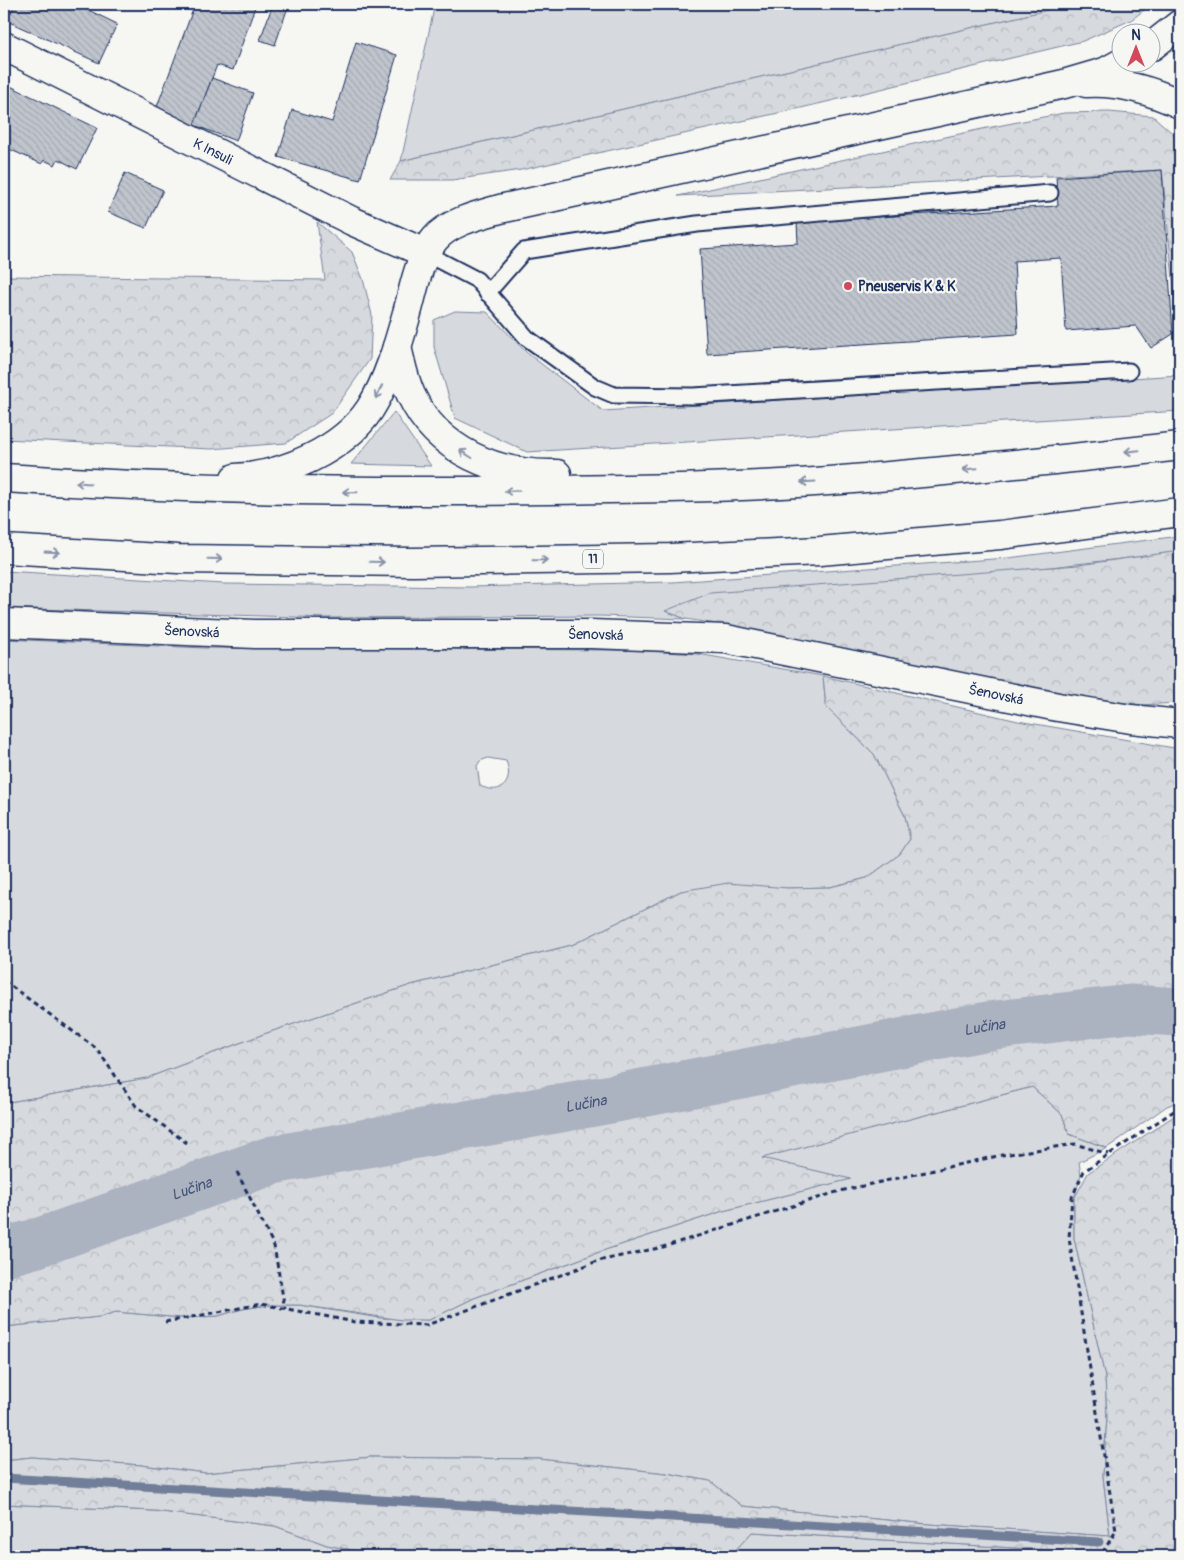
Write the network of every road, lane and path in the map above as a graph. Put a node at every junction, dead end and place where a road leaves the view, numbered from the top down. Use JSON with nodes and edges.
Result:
{"nodes":[{"id":1,"x":1180,"y":24,"type":"edge"},
{"id":2,"x":1162,"y":38,"type":"edge"},
{"id":3,"x":4,"y":46,"type":"edge"},
{"id":4,"x":1112,"y":68,"type":"edge"},
{"id":5,"x":1064,"y":84,"type":"junction"},
{"id":6,"x":1180,"y":104,"type":"edge"},
{"id":7,"x":1050,"y":193,"type":"dead end"},
{"id":8,"x":424,"y":253,"type":"junction"},
{"id":9,"x":488,"y":293,"type":"junction"},
{"id":10,"x":397,"y":347,"type":"junction"},
{"id":11,"x":1129,"y":371,"type":"dead end"},
{"id":12,"x":1180,"y":446,"type":"edge"},
{"id":13,"x":4,"y":478,"type":"edge"},
{"id":14,"x":119,"y":485,"type":"junction"},
{"id":15,"x":684,"y":488,"type":"junction"},
{"id":16,"x":1180,"y":512,"type":"edge"},
{"id":17,"x":4,"y":549,"type":"edge"},
{"id":18,"x":4,"y":623,"type":"edge"},
{"id":19,"x":1180,"y":724,"type":"edge"},
{"id":20,"x":4,"y":981,"type":"edge"},
{"id":21,"x":1180,"y":1107,"type":"edge"},
{"id":22,"x":187,"y":1143,"type":"dead end"},
{"id":23,"x":1108,"y":1154,"type":"junction"},
{"id":24,"x":237,"y":1172,"type":"dead end"},
{"id":25,"x":285,"y":1309,"type":"junction"},
{"id":26,"x":165,"y":1322,"type":"dead end"},
{"id":27,"x":1095,"y":1556,"type":"edge"}],
"edges":[{"from":1,"to":2,"type":"main road"},
{"from":3,"to":8,"type":"main road","name":"K Insuli"},
{"from":4,"to":5,"type":"main road"},
{"from":5,"to":6,"type":"main road"},
{"from":5,"to":8,"type":"main road"},
{"from":7,"to":9,"type":"lane"},
{"from":8,"to":9,"type":"lane"},
{"from":8,"to":10,"type":"main road"},
{"from":9,"to":11,"type":"lane"},
{"from":10,"to":14,"type":"main road","one_way":true},
{"from":15,"to":10,"type":"main road","one_way":true},
{"from":12,"to":15,"type":"main road","one_way":true},
{"from":14,"to":13,"type":"main road","one_way":true},
{"from":15,"to":14,"type":"main road","one_way":true},
{"from":17,"to":16,"type":"main road","number":"11","one_way":true},
{"from":18,"to":19,"type":"main road","name":"Šenovská"},
{"from":20,"to":22,"type":"path"},
{"from":21,"to":23,"type":"path"},
{"from":23,"to":25,"type":"path"},
{"from":23,"to":27,"type":"path"},
{"from":24,"to":25,"type":"path"},
{"from":25,"to":26,"type":"path"}]}
